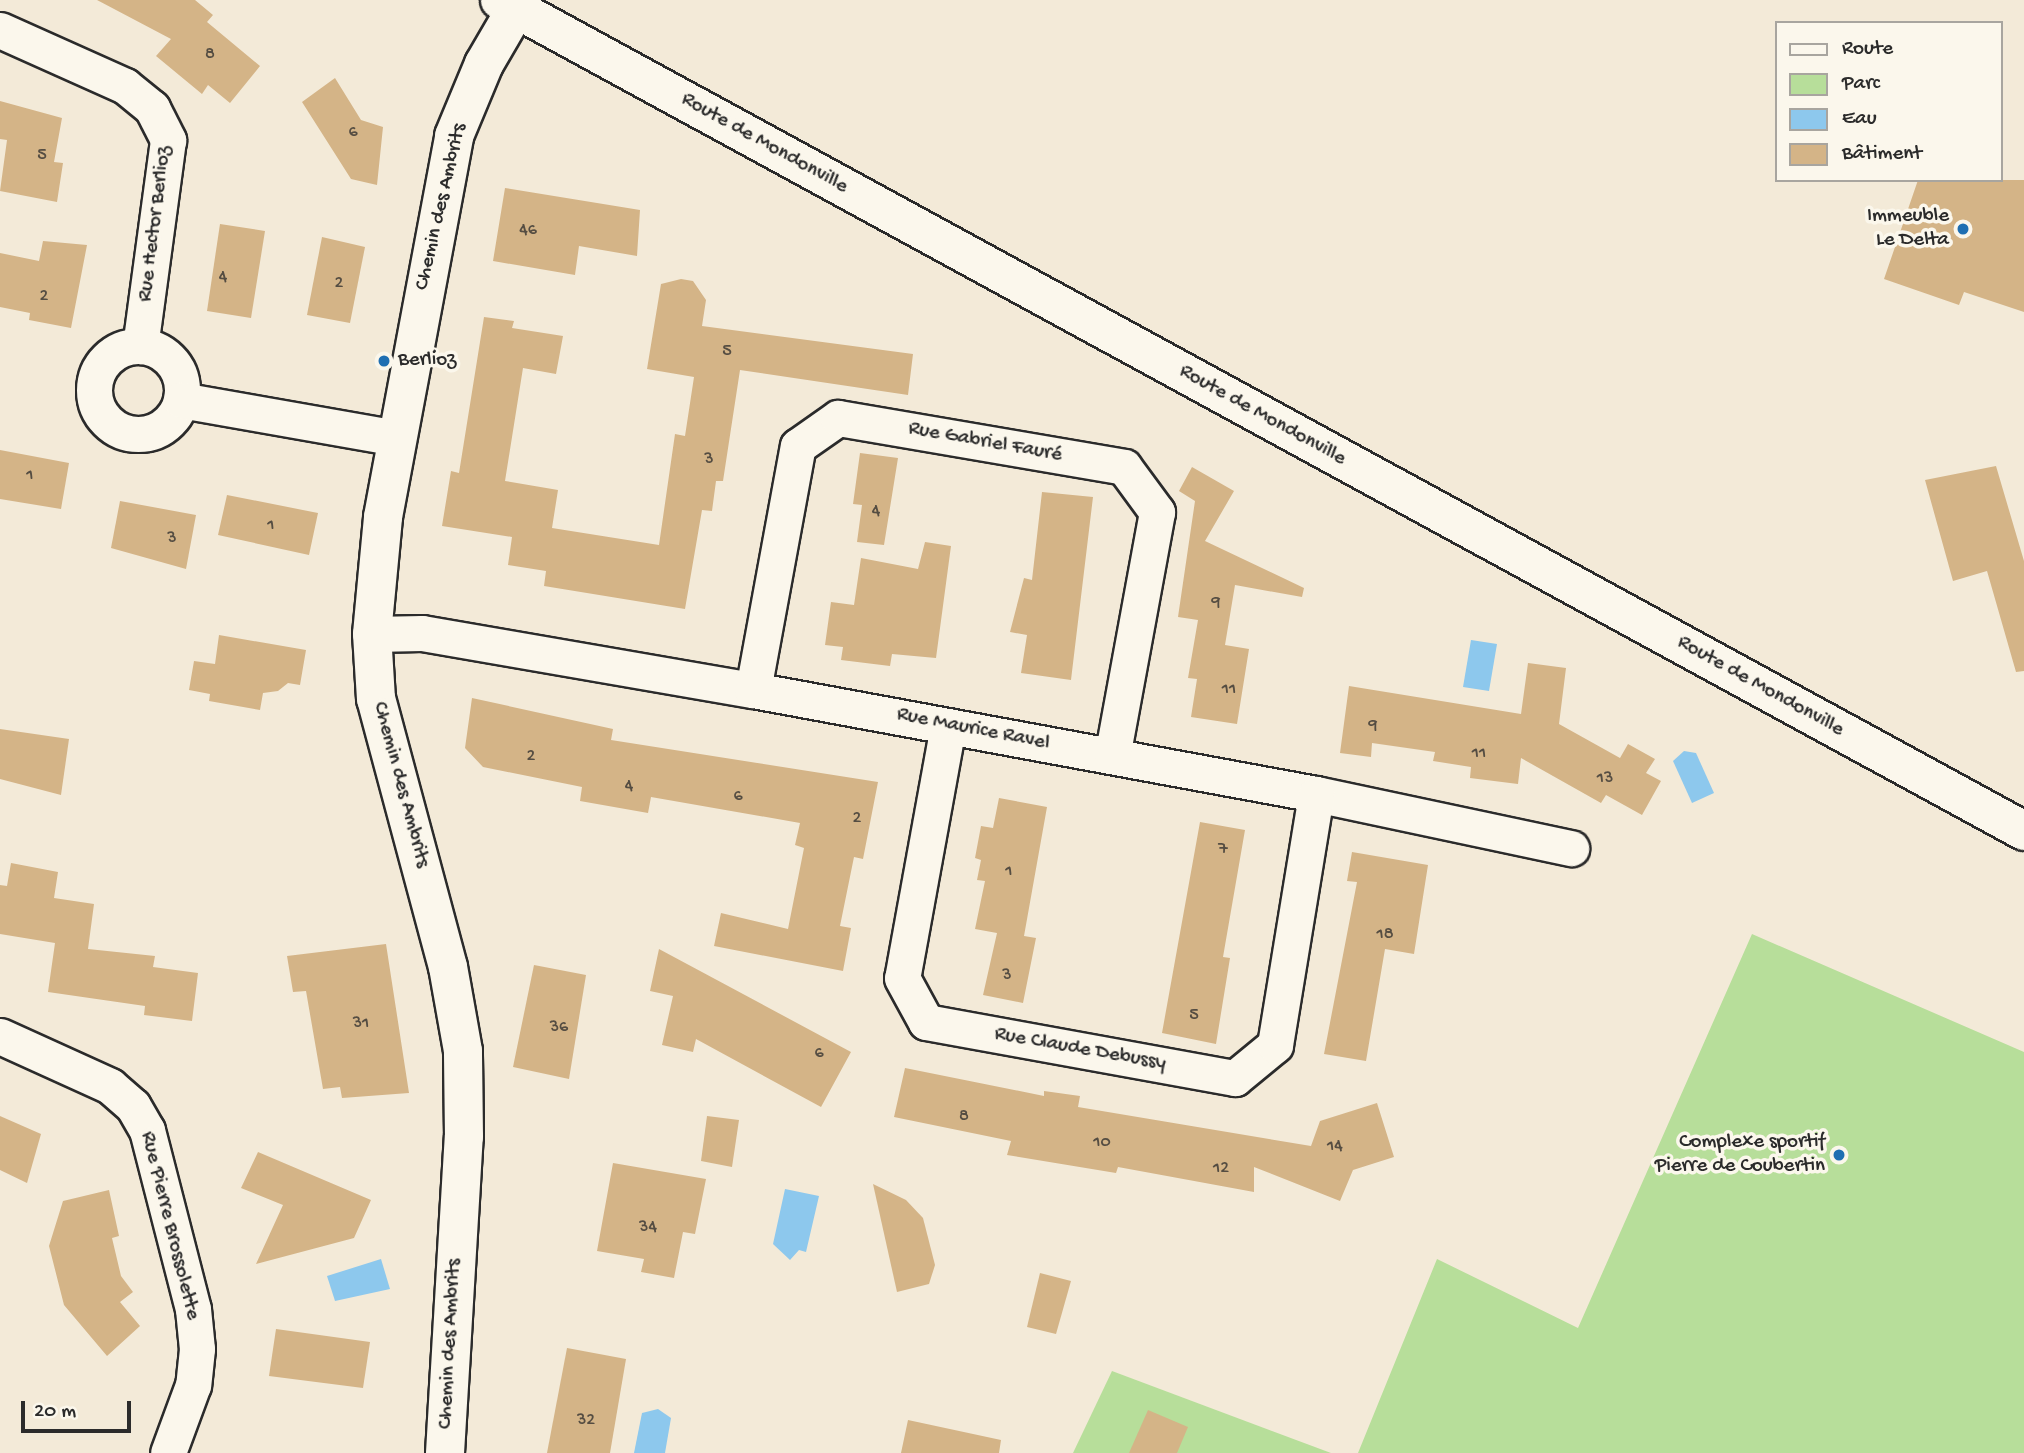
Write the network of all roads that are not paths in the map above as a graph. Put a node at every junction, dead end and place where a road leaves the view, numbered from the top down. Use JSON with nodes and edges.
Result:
{"nodes":[{"id":1,"x":508,"y":4,"type":"edge"},
{"id":2,"x":0,"y":30,"type":"edge"},
{"id":3,"x":140,"y":346,"type":"junction"},
{"id":4,"x":181,"y":400,"type":"junction"},
{"id":5,"x":397,"y":438,"type":"junction"},
{"id":6,"x":372,"y":634,"type":"junction"},
{"id":7,"x":753,"y":690,"type":"junction"},
{"id":8,"x":948,"y":726,"type":"junction"},
{"id":9,"x":1112,"y":756,"type":"junction"},
{"id":10,"x":1316,"y":794,"type":"junction"},
{"id":11,"x":2024,"y":831,"type":"edge"},
{"id":12,"x":1571,"y":848,"type":"dead end"},
{"id":13,"x":0,"y":1036,"type":"edge"},
{"id":14,"x":168,"y":1453,"type":"edge"},
{"id":15,"x":445,"y":1453,"type":"edge"}],
"edges":[{"from":1,"to":5,"type":"main road","name":"Chemin des Ambrits"},
{"from":1,"to":11,"type":"main road","name":"Route de Mondonville"},
{"from":2,"to":3,"type":"street","name":"Rue Hector Berlioz"},
{"from":3,"to":4,"type":"street"},
{"from":3,"to":4,"type":"street"},
{"from":4,"to":5,"type":"street"},
{"from":5,"to":6,"type":"main road","name":"Chemin des Ambrits"},
{"from":6,"to":7,"type":"street","name":"Rue Maurice Ravel"},
{"from":6,"to":15,"type":"main road","name":"Chemin des Ambrits"},
{"from":7,"to":8,"type":"street","name":"Rue Maurice Ravel"},
{"from":7,"to":9,"type":"street","name":"Rue Gabriel Fauré"},
{"from":8,"to":9,"type":"street","name":"Rue Maurice Ravel"},
{"from":8,"to":10,"type":"street","name":"Rue Claude Debussy"},
{"from":9,"to":10,"type":"street","name":"Rue Maurice Ravel"},
{"from":10,"to":12,"type":"street","name":"Rue Maurice Ravel"},
{"from":13,"to":14,"type":"street","name":"Rue Pierre Brossolette"}]}
